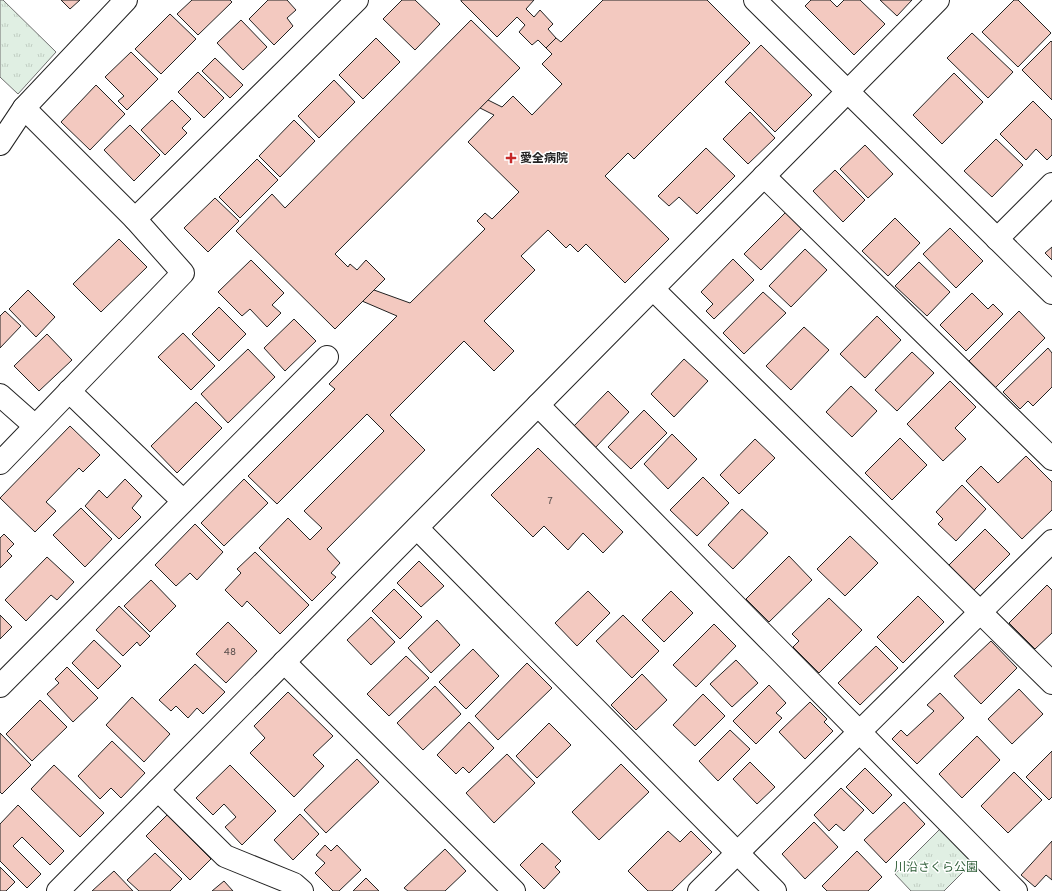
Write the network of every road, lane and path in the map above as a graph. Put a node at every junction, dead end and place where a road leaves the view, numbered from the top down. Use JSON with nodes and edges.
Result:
{"nodes":[{"id":1,"x":126,"y":0,"type":"edge"},
{"id":2,"x":357,"y":0,"type":"edge"},
{"id":3,"x":755,"y":0,"type":"edge"},
{"id":4,"x":938,"y":0,"type":"edge"},
{"id":5,"x":847,"y":92,"type":"junction"},
{"id":6,"x":24,"y":108,"type":"junction"},
{"id":7,"x":0,"y":144,"type":"edge"},
{"id":8,"x":764,"y":176,"type":"junction"},
{"id":9,"x":1052,"y":184,"type":"edge"},
{"id":10,"x":135,"y":219,"type":"junction"},
{"id":11,"x":997,"y":239,"type":"junction"},
{"id":12,"x":653,"y":288,"type":"junction"},
{"id":13,"x":1052,"y":293,"type":"edge"},
{"id":14,"x":327,"y":357,"type":"dead end"},
{"id":15,"x":69,"y":391,"type":"junction"},
{"id":16,"x":0,"y":395,"type":"edge"},
{"id":17,"x":538,"y":405,"type":"junction"},
{"id":18,"x":35,"y":426,"type":"junction"},
{"id":19,"x":1052,"y":459,"type":"edge"},
{"id":20,"x":0,"y":463,"type":"edge"},
{"id":21,"x":183,"y":501,"type":"junction"},
{"id":22,"x":417,"y":528,"type":"junction"},
{"id":23,"x":1052,"y":541,"type":"edge"},
{"id":24,"x":981,"y":612,"type":"junction"},
{"id":25,"x":284,"y":662,"type":"junction"},
{"id":26,"x":1052,"y":683,"type":"edge"},
{"id":27,"x":0,"y":686,"type":"edge"},
{"id":28,"x":860,"y":732,"type":"junction"},
{"id":29,"x":158,"y":790,"type":"junction"},
{"id":30,"x":737,"y":853,"type":"junction"},
{"id":31,"x":58,"y":891,"type":"edge"},
{"id":32,"x":302,"y":891,"type":"edge"},
{"id":33,"x":514,"y":891,"type":"edge"},
{"id":34,"x":699,"y":891,"type":"edge"},
{"id":35,"x":775,"y":891,"type":"edge"},
{"id":36,"x":1016,"y":891,"type":"edge"}],
"edges":[{"from":1,"to":6,"type":"street"},
{"from":2,"to":10,"type":"street"},
{"from":3,"to":5,"type":"street"},
{"from":4,"to":5,"type":"street"},
{"from":5,"to":8,"type":"street"},
{"from":5,"to":11,"type":"street"},
{"from":6,"to":7,"type":"street"},
{"from":6,"to":10,"type":"street"},
{"from":8,"to":12,"type":"street"},
{"from":8,"to":19,"type":"street"},
{"from":9,"to":11,"type":"street"},
{"from":10,"to":15,"type":"street"},
{"from":11,"to":13,"type":"street"},
{"from":12,"to":17,"type":"street"},
{"from":12,"to":24,"type":"street"},
{"from":14,"to":21,"type":"street"},
{"from":15,"to":18,"type":"street"},
{"from":15,"to":21,"type":"street"},
{"from":16,"to":18,"type":"street"},
{"from":17,"to":22,"type":"street"},
{"from":17,"to":28,"type":"street"},
{"from":18,"to":20,"type":"street"},
{"from":21,"to":27,"type":"street"},
{"from":22,"to":25,"type":"street"},
{"from":22,"to":30,"type":"street"},
{"from":23,"to":24,"type":"street"},
{"from":24,"to":26,"type":"street"},
{"from":24,"to":28,"type":"street"},
{"from":25,"to":29,"type":"street"},
{"from":25,"to":33,"type":"street"},
{"from":28,"to":30,"type":"street"},
{"from":28,"to":36,"type":"street"},
{"from":29,"to":31,"type":"street"},
{"from":29,"to":32,"type":"street"},
{"from":30,"to":34,"type":"street"},
{"from":30,"to":35,"type":"street"}]}
